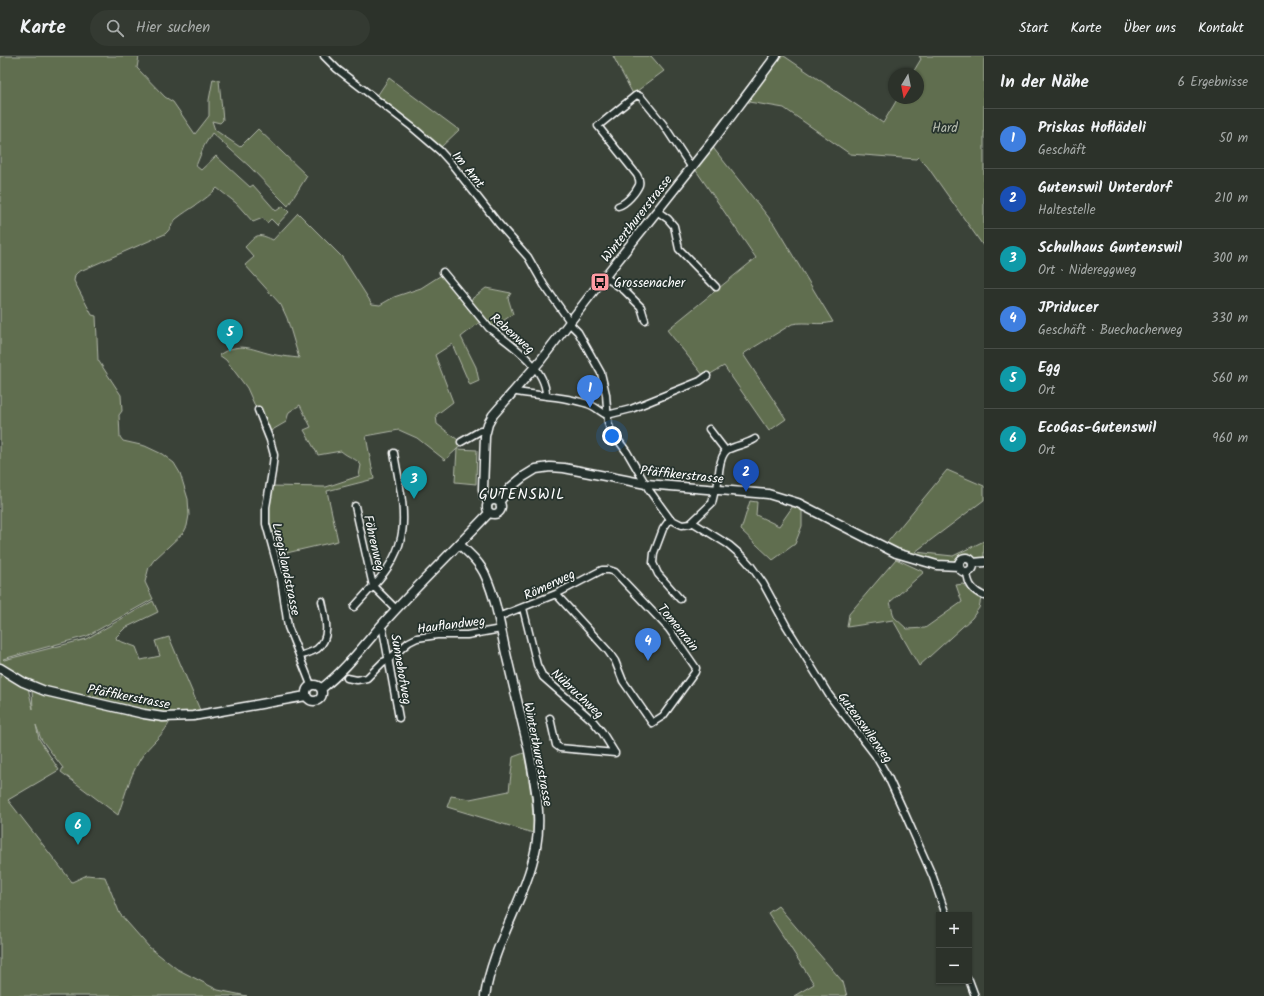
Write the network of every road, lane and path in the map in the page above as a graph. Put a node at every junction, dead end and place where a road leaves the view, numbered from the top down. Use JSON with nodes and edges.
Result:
{"nodes":[{"id":1,"x":324,"y":56,"type":"edge"},
{"id":2,"x":776,"y":56,"type":"edge"},
{"id":3,"x":692,"y":168,"type":"junction"},
{"id":4,"x":618,"y":206,"type":"dead end"},
{"id":5,"x":657,"y":211,"type":"junction"},
{"id":6,"x":443,"y":272,"type":"dead end"},
{"id":7,"x":605,"y":277,"type":"junction"},
{"id":8,"x":716,"y":287,"type":"dead end"},
{"id":9,"x":645,"y":320,"type":"dead end"},
{"id":10,"x":570,"y":322,"type":"junction"},
{"id":11,"x":536,"y":369,"type":"junction"},
{"id":12,"x":707,"y":376,"type":"dead end"},
{"id":13,"x":517,"y":392,"type":"junction"},
{"id":14,"x":546,"y":395,"type":"junction"},
{"id":15,"x":258,"y":410,"type":"dead end"},
{"id":16,"x":607,"y":415,"type":"junction"},
{"id":17,"x":710,"y":429,"type":"dead end"},
{"id":18,"x":486,"y":431,"type":"junction"},
{"id":19,"x":755,"y":439,"type":"dead end"},
{"id":20,"x":462,"y":442,"type":"dead end"},
{"id":21,"x":726,"y":451,"type":"junction"},
{"id":22,"x":394,"y":453,"type":"dead end"},
{"id":23,"x":646,"y":484,"type":"junction"},
{"id":24,"x":716,"y":490,"type":"junction"},
{"id":25,"x":489,"y":502,"type":"junction"},
{"id":26,"x":499,"y":502,"type":"junction"},
{"id":27,"x":355,"y":506,"type":"dead end"},
{"id":28,"x":489,"y":513,"type":"junction"},
{"id":29,"x":670,"y":519,"type":"junction"},
{"id":30,"x":692,"y":522,"type":"junction"},
{"id":31,"x":460,"y":544,"type":"junction"},
{"id":32,"x":984,"y":562,"type":"edge"},
{"id":33,"x":973,"y":564,"type":"junction"},
{"id":34,"x":959,"y":566,"type":"junction"},
{"id":35,"x":608,"y":570,"type":"joint"},
{"id":36,"x":967,"y":572,"type":"junction"},
{"id":37,"x":373,"y":586,"type":"junction"},
{"id":38,"x":556,"y":594,"type":"junction"},
{"id":39,"x":984,"y":596,"type":"edge"},
{"id":40,"x":680,"y":599,"type":"dead end"},
{"id":41,"x":322,"y":601,"type":"dead end"},
{"id":42,"x":354,"y":607,"type":"dead end"},
{"id":43,"x":523,"y":608,"type":"junction"},
{"id":44,"x":396,"y":609,"type":"junction"},
{"id":45,"x":498,"y":618,"type":"junction"},
{"id":46,"x":380,"y":626,"type":"junction"},
{"id":47,"x":501,"y":629,"type":"junction"},
{"id":48,"x":300,"y":656,"type":"junction"},
{"id":49,"x":388,"y":660,"type":"junction"},
{"id":50,"x":0,"y":668,"type":"edge"},
{"id":51,"x":347,"y":678,"type":"dead end"},
{"id":52,"x":311,"y":685,"type":"junction"},
{"id":53,"x":321,"y":689,"type":"junction"},
{"id":54,"x":306,"y":696,"type":"junction"},
{"id":55,"x":399,"y":718,"type":"dead end"},
{"id":56,"x":550,"y":718,"type":"dead end"},
{"id":57,"x":945,"y":912,"type":"edge"},
{"id":58,"x":970,"y":984,"type":"edge"},
{"id":59,"x":485,"y":996,"type":"edge"},
{"id":60,"x":975,"y":996,"type":"edge"}],
"edges":[{"from":1,"to":10,"type":"street","name":"Im Amt"},
{"from":2,"to":3,"type":"main road","name":"Winterthurerstrasse"},
{"from":3,"to":4,"type":"street"},
{"from":3,"to":5,"type":"main road","name":"Winterthurerstrasse"},
{"from":5,"to":7,"type":"main road","name":"Winterthurerstrasse"},
{"from":5,"to":8,"type":"street"},
{"from":6,"to":11,"type":"street","name":"Rebenweg"},
{"from":7,"to":9,"type":"street"},
{"from":7,"to":10,"type":"main road","name":"Winterthurerstrasse"},
{"from":10,"to":11,"type":"main road","name":"Winterthurerstrasse"},
{"from":10,"to":16,"type":"street","name":"Im Amt"},
{"from":11,"to":13,"type":"main road","name":"Winterthurerstrasse"},
{"from":11,"to":14,"type":"street","name":"Rebenweg"},
{"from":12,"to":16,"type":"street"},
{"from":13,"to":14,"type":"street"},
{"from":13,"to":18,"type":"main road","name":"Winterthurerstrasse"},
{"from":14,"to":16,"type":"street"},
{"from":15,"to":48,"type":"street","name":"Luegislandstrasse"},
{"from":16,"to":23,"type":"street","name":"Im Amt"},
{"from":17,"to":21,"type":"street"},
{"from":18,"to":20,"type":"street"},
{"from":18,"to":25,"type":"main road","name":"Winterthurerstrasse"},
{"from":19,"to":21,"type":"street"},
{"from":21,"to":24,"type":"street"},
{"from":22,"to":37,"type":"street"},
{"from":23,"to":24,"type":"main road","name":"Pfäffikerstrasse"},
{"from":23,"to":26,"type":"main road","name":"Pfäffikerstrasse"},
{"from":23,"to":29,"type":"street","name":"Im Amt"},
{"from":24,"to":30,"type":"street"},
{"from":24,"to":34,"type":"main road","name":"Pfäffikerstrasse"},
{"from":25,"to":26,"type":"main road"},
{"from":25,"to":28,"type":"main road"},
{"from":26,"to":28,"type":"main road"},
{"from":27,"to":37,"type":"street","name":"Föhrenweg"},
{"from":28,"to":31,"type":"main road","name":"Pfäffikerstrasse"},
{"from":29,"to":30,"type":"street"},
{"from":29,"to":40,"type":"street"},
{"from":30,"to":57,"type":"street","name":"Gutenswilerweg"},
{"from":31,"to":44,"type":"main road","name":"Pfäffikerstrasse"},
{"from":31,"to":45,"type":"main road","name":"Winterthurerstrasse"},
{"from":32,"to":33,"type":"main road"},
{"from":33,"to":34,"type":"main road","name":"Pfäffikerstrasse"},
{"from":33,"to":36,"type":"main road"},
{"from":34,"to":36,"type":"main road"},
{"from":35,"to":38,"type":"street","name":"Römerweg"},
{"from":35,"to":38,"type":"street","name":"Tomenrain"},
{"from":36,"to":39,"type":"street"},
{"from":37,"to":42,"type":"street"},
{"from":37,"to":44,"type":"street"},
{"from":38,"to":43,"type":"street","name":"Römerweg"},
{"from":41,"to":48,"type":"street"},
{"from":43,"to":45,"type":"street","name":"Römerweg"},
{"from":43,"to":56,"type":"street","name":"Nübruchweg"},
{"from":44,"to":46,"type":"main road","name":"Pfäffikerstrasse"},
{"from":45,"to":47,"type":"main road","name":"Winterthurerstrasse"},
{"from":46,"to":49,"type":"street","name":"Sunnehofweg"},
{"from":46,"to":53,"type":"main road","name":"Pfäffikerstrasse"},
{"from":47,"to":49,"type":"street","name":"Hauflandweg"},
{"from":47,"to":59,"type":"main road","name":"Winterthurerstrasse"},
{"from":48,"to":52,"type":"street","name":"Luegislandstrasse"},
{"from":49,"to":51,"type":"street","name":"Hauflandweg"},
{"from":49,"to":55,"type":"street","name":"Sunnehofweg"},
{"from":50,"to":54,"type":"main road","name":"Pfäffikerstrasse"},
{"from":52,"to":53,"type":"main road"},
{"from":52,"to":54,"type":"main road"},
{"from":53,"to":54,"type":"main road","name":"Pfäffikerstrasse"},
{"from":58,"to":60,"type":"street"}]}
